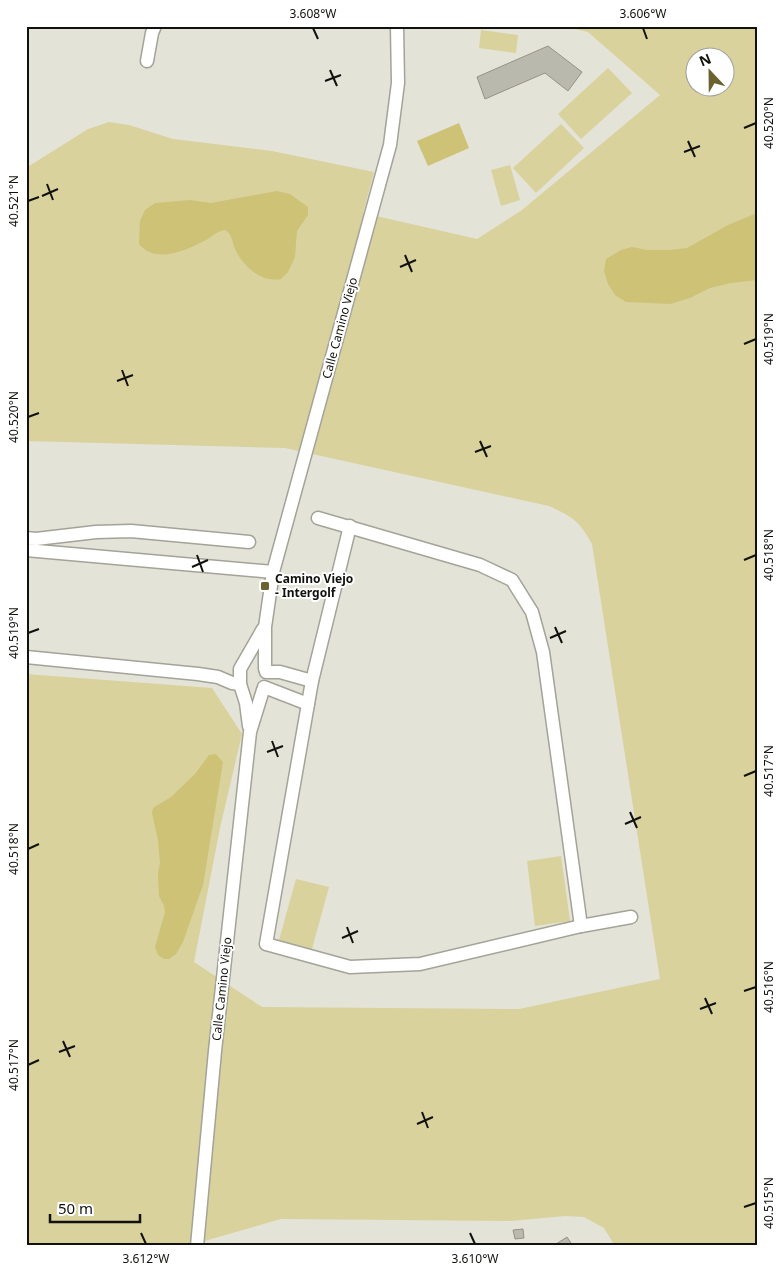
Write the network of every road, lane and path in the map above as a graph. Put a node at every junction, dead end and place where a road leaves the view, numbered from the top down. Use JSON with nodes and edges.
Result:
{"nodes":[{"id":1,"x":155,"y":26,"type":"edge"},
{"id":2,"x":397,"y":26,"type":"edge"},
{"id":3,"x":147,"y":61,"type":"dead end"},
{"id":4,"x":318,"y":518,"type":"dead end"},
{"id":5,"x":350,"y":526,"type":"junction"},
{"id":6,"x":26,"y":538,"type":"edge"},
{"id":7,"x":249,"y":542,"type":"dead end"},
{"id":8,"x":26,"y":550,"type":"edge"},
{"id":9,"x":273,"y":572,"type":"junction"},
{"id":10,"x":265,"y":627,"type":"junction"},
{"id":11,"x":26,"y":657,"type":"edge"},
{"id":12,"x":241,"y":667,"type":"junction"},
{"id":13,"x":266,"y":670,"type":"junction"},
{"id":14,"x":198,"y":674,"type":"junction"},
{"id":15,"x":312,"y":681,"type":"junction"},
{"id":16,"x":241,"y":687,"type":"junction"},
{"id":17,"x":264,"y":689,"type":"junction"},
{"id":18,"x":308,"y":704,"type":"junction"},
{"id":19,"x":250,"y":732,"type":"junction"},
{"id":20,"x":630,"y":917,"type":"dead end"},
{"id":21,"x":581,"y":926,"type":"junction"},
{"id":22,"x":198,"y":1246,"type":"edge"}],
"edges":[{"from":1,"to":3,"type":"street"},
{"from":2,"to":9,"type":"street","name":"Calle Camino Viejo"},
{"from":4,"to":5,"type":"street"},
{"from":5,"to":15,"type":"street"},
{"from":5,"to":21,"type":"street"},
{"from":6,"to":7,"type":"street"},
{"from":8,"to":9,"type":"street"},
{"from":9,"to":10,"type":"street","name":"Calle Camino Viejo"},
{"from":10,"to":12,"type":"street","name":"Calle Camino Viejo"},
{"from":10,"to":13,"type":"street","name":"Calle Camino Viejo"},
{"from":11,"to":14,"type":"street"},
{"from":12,"to":13,"type":"street"},
{"from":12,"to":14,"type":"street"},
{"from":12,"to":16,"type":"street"},
{"from":13,"to":15,"type":"street"},
{"from":13,"to":17,"type":"street"},
{"from":14,"to":16,"type":"street"},
{"from":15,"to":18,"type":"street"},
{"from":16,"to":17,"type":"street"},
{"from":16,"to":19,"type":"street","name":"Calle Camino Viejo"},
{"from":17,"to":18,"type":"street"},
{"from":17,"to":19,"type":"street","name":"Calle Camino Viejo"},
{"from":18,"to":21,"type":"street"},
{"from":19,"to":22,"type":"street","name":"Calle Camino Viejo"},
{"from":20,"to":21,"type":"street"}]}
